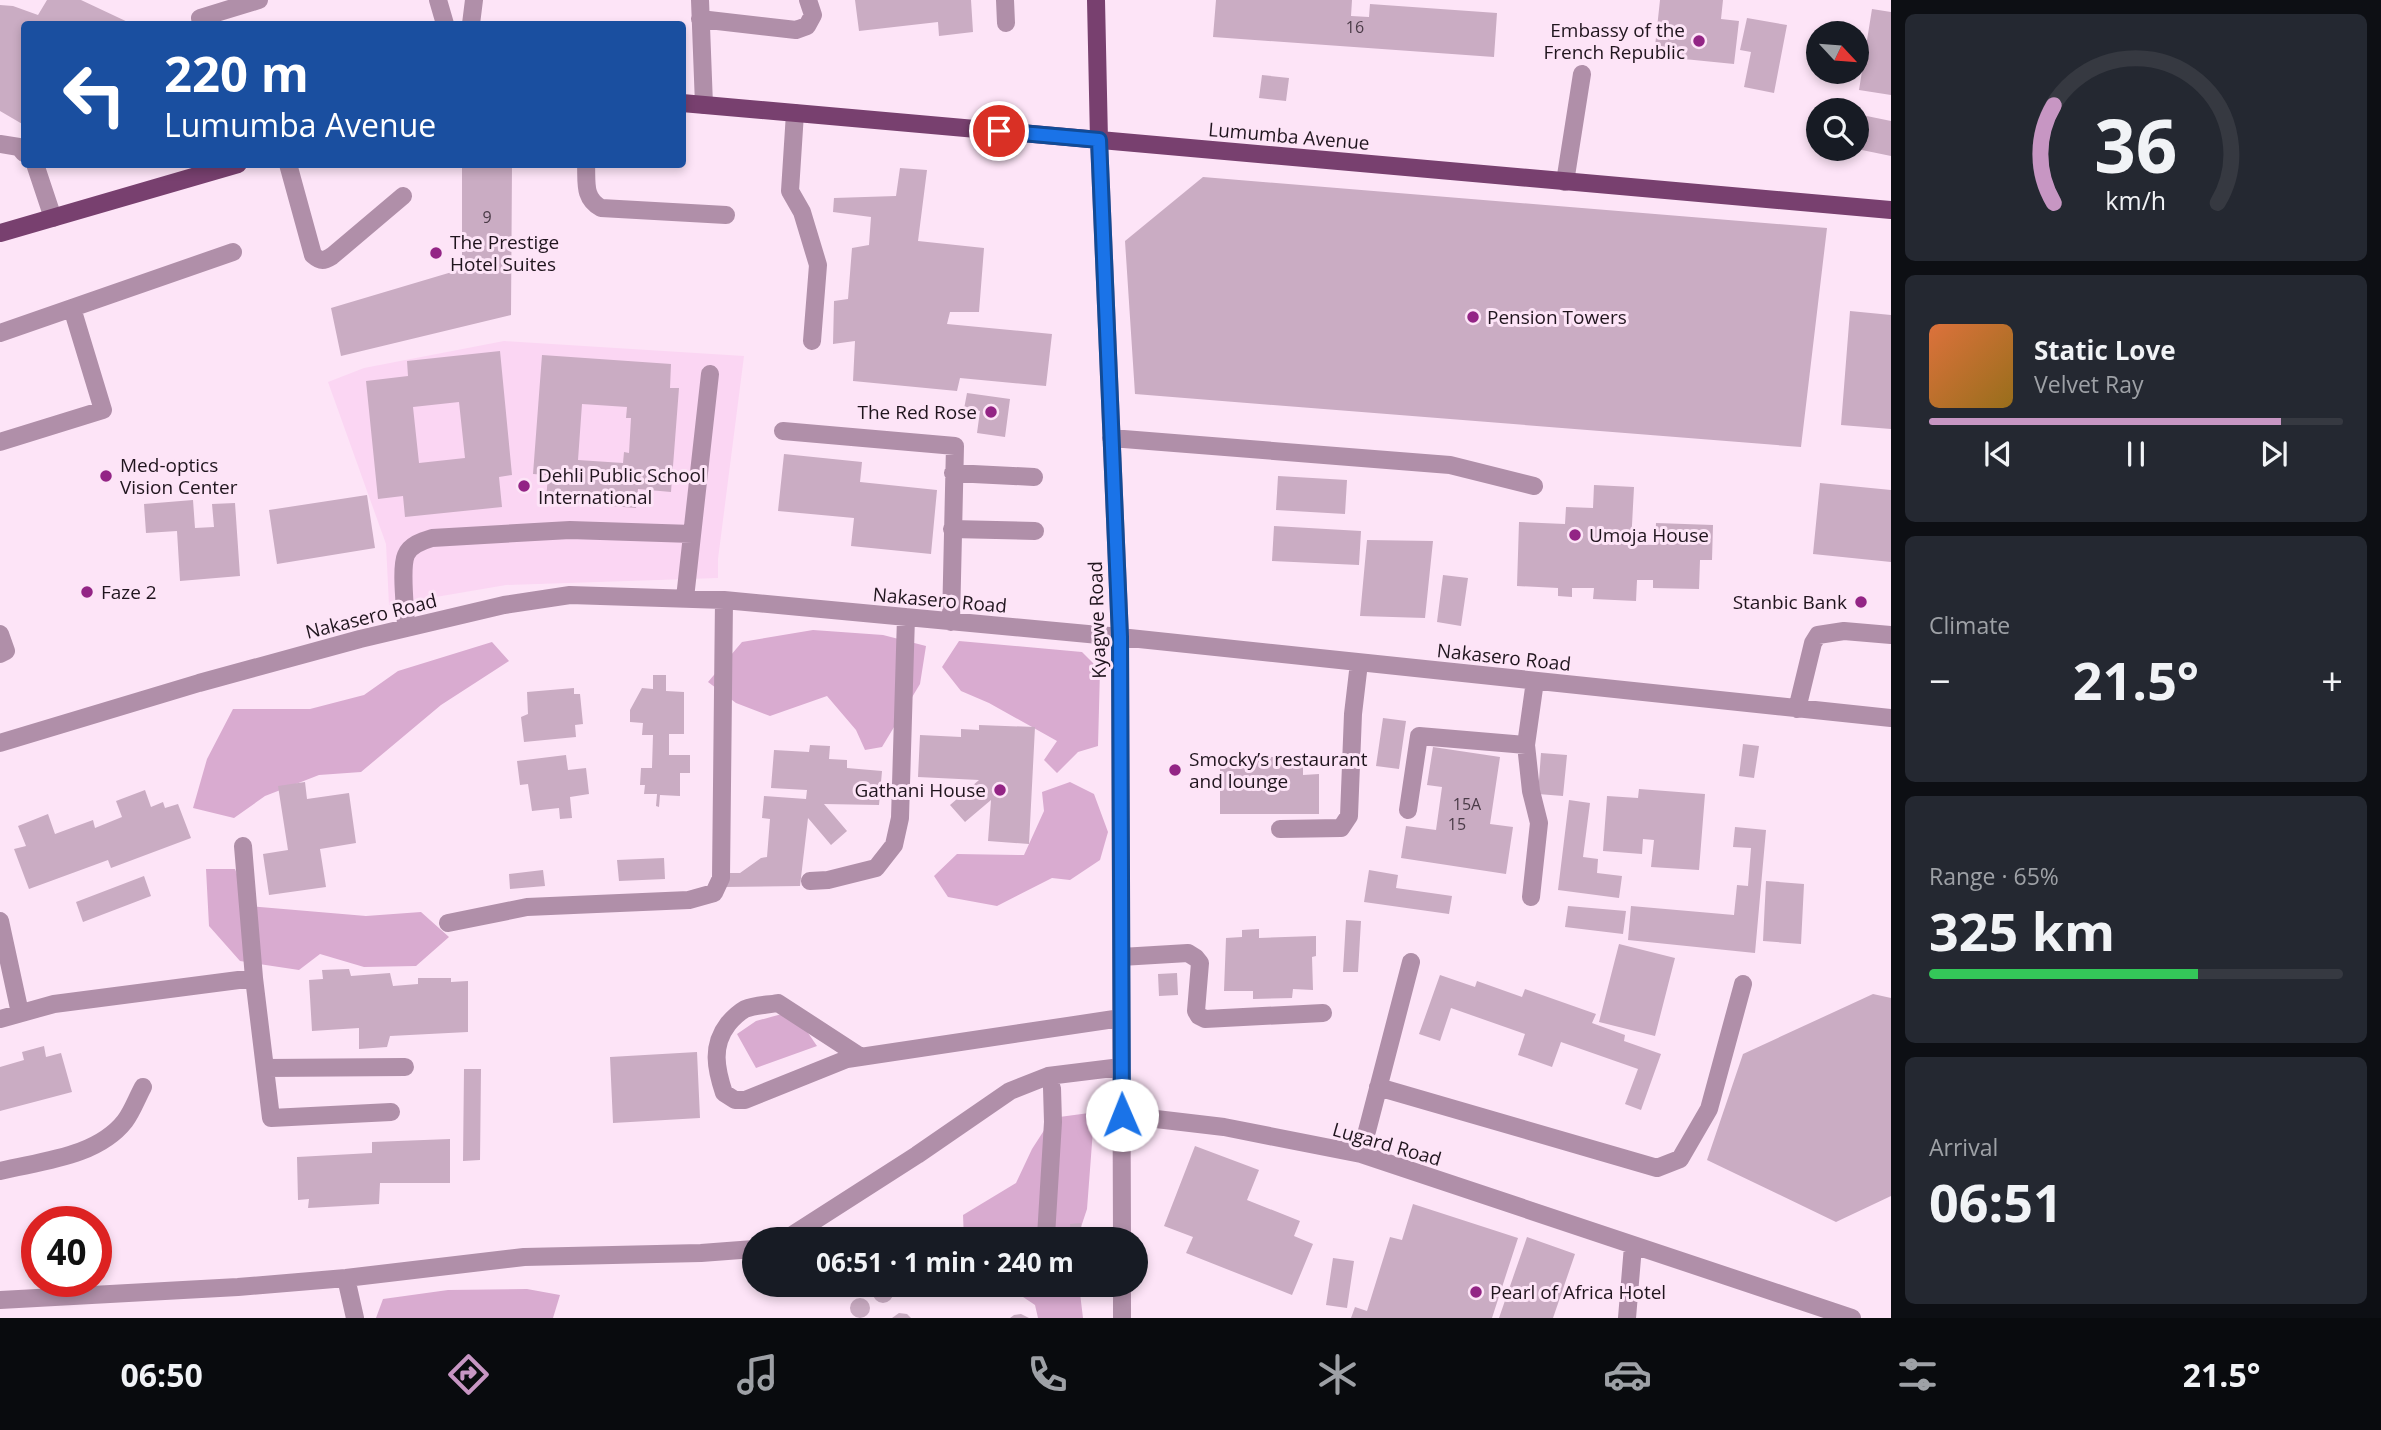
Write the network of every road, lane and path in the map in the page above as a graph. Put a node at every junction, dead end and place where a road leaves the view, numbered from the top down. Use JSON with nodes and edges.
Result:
{"nodes":[{"id":1,"x":195,"y":0,"type":"edge"},
{"id":2,"x":259,"y":0,"type":"edge"},
{"id":3,"x":438,"y":0,"type":"edge"},
{"id":4,"x":474,"y":0,"type":"edge"},
{"id":5,"x":700,"y":0,"type":"edge"},
{"id":6,"x":808,"y":0,"type":"edge"},
{"id":7,"x":1004,"y":0,"type":"edge"},
{"id":8,"x":1096,"y":0,"type":"edge"},
{"id":9,"x":700,"y":19,"type":"junction"},
{"id":10,"x":201,"y":21,"type":"edge"},
{"id":11,"x":444,"y":21,"type":"edge"},
{"id":12,"x":471,"y":21,"type":"edge"},
{"id":13,"x":1006,"y":23,"type":"dead end"},
{"id":14,"x":1582,"y":74,"type":"dead end"},
{"id":15,"x":686,"y":103,"type":"edge"},
{"id":16,"x":704,"y":105,"type":"junction"},
{"id":17,"x":795,"y":113,"type":"junction"},
{"id":18,"x":1099,"y":140,"type":"junction"},
{"id":19,"x":0,"y":144,"type":"edge"},
{"id":20,"x":21,"y":149,"type":"edge"},
{"id":21,"x":35,"y":168,"type":"edge"},
{"id":22,"x":224,"y":168,"type":"edge"},
{"id":23,"x":289,"y":168,"type":"edge"},
{"id":24,"x":586,"y":168,"type":"edge"},
{"id":25,"x":1565,"y":181,"type":"junction"},
{"id":26,"x":403,"y":196,"type":"dead end"},
{"id":27,"x":1891,"y":211,"type":"edge"},
{"id":28,"x":726,"y":215,"type":"dead end"},
{"id":29,"x":53,"y":218,"type":"junction"},
{"id":30,"x":0,"y":233,"type":"edge"},
{"id":31,"x":233,"y":253,"type":"dead end"},
{"id":32,"x":72,"y":308,"type":"junction"},
{"id":33,"x":0,"y":333,"type":"edge"},
{"id":34,"x":812,"y":341,"type":"dead end"},
{"id":35,"x":710,"y":374,"type":"dead end"},
{"id":36,"x":783,"y":431,"type":"dead end"},
{"id":37,"x":1111,"y":438,"type":"junction"},
{"id":38,"x":0,"y":442,"type":"edge"},
{"id":39,"x":953,"y":472,"type":"junction"},
{"id":40,"x":1034,"y":477,"type":"dead end"},
{"id":41,"x":1534,"y":486,"type":"dead end"},
{"id":42,"x":952,"y":528,"type":"junction"},
{"id":43,"x":1035,"y":531,"type":"dead end"},
{"id":44,"x":692,"y":534,"type":"junction"},
{"id":45,"x":685,"y":598,"type":"junction"},
{"id":46,"x":724,"y":600,"type":"junction"},
{"id":47,"x":906,"y":617,"type":"junction"},
{"id":48,"x":951,"y":622,"type":"junction"},
{"id":49,"x":407,"y":628,"type":"junction"},
{"id":50,"x":0,"y":634,"type":"edge"},
{"id":51,"x":1891,"y":635,"type":"edge"},
{"id":52,"x":1120,"y":637,"type":"junction"},
{"id":53,"x":0,"y":654,"type":"edge"},
{"id":54,"x":1359,"y":663,"type":"junction"},
{"id":55,"x":1535,"y":681,"type":"junction"},
{"id":56,"x":1797,"y":709,"type":"junction"},
{"id":57,"x":1891,"y":718,"type":"edge"},
{"id":58,"x":0,"y":743,"type":"edge"},
{"id":59,"x":1527,"y":745,"type":"junction"},
{"id":60,"x":1408,"y":810,"type":"dead end"},
{"id":61,"x":1280,"y":829,"type":"dead end"},
{"id":62,"x":243,"y":846,"type":"dead end"},
{"id":63,"x":810,"y":881,"type":"dead end"},
{"id":64,"x":1531,"y":897,"type":"dead end"},
{"id":65,"x":0,"y":921,"type":"edge"},
{"id":66,"x":448,"y":923,"type":"dead end"},
{"id":67,"x":1121,"y":957,"type":"junction"},
{"id":68,"x":1411,"y":962,"type":"dead end"},
{"id":69,"x":254,"y":978,"type":"junction"},
{"id":70,"x":1743,"y":984,"type":"dead end"},
{"id":71,"x":20,"y":1013,"type":"junction"},
{"id":72,"x":1323,"y":1013,"type":"dead end"},
{"id":73,"x":1121,"y":1018,"type":"junction"},
{"id":74,"x":0,"y":1019,"type":"edge"},
{"id":75,"x":861,"y":1056,"type":"junction"},
{"id":76,"x":405,"y":1067,"type":"dead end"},
{"id":77,"x":1122,"y":1067,"type":"junction"},
{"id":78,"x":266,"y":1068,"type":"junction"},
{"id":79,"x":143,"y":1087,"type":"dead end"},
{"id":80,"x":1378,"y":1087,"type":"junction"},
{"id":81,"x":1052,"y":1088,"type":"dead end"},
{"id":82,"x":391,"y":1112,"type":"dead end"},
{"id":83,"x":1122,"y":1115,"type":"junction"},
{"id":84,"x":1361,"y":1154,"type":"junction"},
{"id":85,"x":0,"y":1171,"type":"edge"},
{"id":86,"x":805,"y":1227,"type":"edge"},
{"id":87,"x":1042,"y":1227,"type":"edge"},
{"id":88,"x":1122,"y":1227,"type":"edge"},
{"id":89,"x":1633,"y":1246,"type":"junction"},
{"id":90,"x":742,"y":1250,"type":"edge"},
{"id":91,"x":346,"y":1278,"type":"junction"},
{"id":92,"x":1122,"y":1297,"type":"edge"},
{"id":93,"x":0,"y":1300,"type":"edge"},
{"id":94,"x":355,"y":1318,"type":"edge"},
{"id":95,"x":1122,"y":1318,"type":"edge"},
{"id":96,"x":1627,"y":1318,"type":"edge"},
{"id":97,"x":1852,"y":1318,"type":"edge"}],
"edges":[{"from":1,"to":10,"type":"street"},
{"from":2,"to":10,"type":"street"},
{"from":3,"to":11,"type":"street"},
{"from":4,"to":12,"type":"street"},
{"from":5,"to":9,"type":"street"},
{"from":6,"to":9,"type":"street"},
{"from":7,"to":13,"type":"street"},
{"from":8,"to":18,"type":"main road","name":"Kyagwe Road"},
{"from":9,"to":16,"type":"street"},
{"from":14,"to":25,"type":"street"},
{"from":15,"to":16,"type":"main road","name":"Lumumba Avenue"},
{"from":16,"to":17,"type":"main road","name":"Lumumba Avenue"},
{"from":17,"to":18,"type":"main road","name":"Lumumba Avenue"},
{"from":17,"to":34,"type":"street"},
{"from":18,"to":25,"type":"main road","name":"Lumumba Avenue"},
{"from":18,"to":37,"type":"street","name":"Kyagwe Road"},
{"from":19,"to":20,"type":"street"},
{"from":21,"to":29,"type":"street"},
{"from":22,"to":29,"type":"main road"},
{"from":23,"to":26,"type":"street"},
{"from":24,"to":28,"type":"street"},
{"from":25,"to":27,"type":"main road","name":"Lumumba Avenue"},
{"from":29,"to":30,"type":"main road"},
{"from":31,"to":32,"type":"street"},
{"from":32,"to":33,"type":"street"},
{"from":32,"to":38,"type":"street"},
{"from":35,"to":44,"type":"street"},
{"from":36,"to":39,"type":"street"},
{"from":37,"to":41,"type":"street"},
{"from":37,"to":52,"type":"street","name":"Kyagwe Road"},
{"from":39,"to":40,"type":"street"},
{"from":39,"to":42,"type":"street"},
{"from":42,"to":43,"type":"street"},
{"from":42,"to":48,"type":"street"},
{"from":44,"to":45,"type":"street"},
{"from":44,"to":49,"type":"street"},
{"from":45,"to":46,"type":"street","name":"Nakasero Road"},
{"from":45,"to":49,"type":"street","name":"Nakasero Road"},
{"from":46,"to":47,"type":"street","name":"Nakasero Road"},
{"from":46,"to":66,"type":"street"},
{"from":47,"to":48,"type":"street","name":"Nakasero Road"},
{"from":47,"to":63,"type":"street"},
{"from":48,"to":52,"type":"street","name":"Nakasero Road"},
{"from":49,"to":58,"type":"street","name":"Nakasero Road"},
{"from":50,"to":53,"type":"street"},
{"from":51,"to":56,"type":"street"},
{"from":52,"to":54,"type":"street","name":"Nakasero Road"},
{"from":52,"to":67,"type":"street","name":"Kyagwe Road"},
{"from":54,"to":55,"type":"street","name":"Nakasero Road"},
{"from":54,"to":61,"type":"street"},
{"from":55,"to":56,"type":"street","name":"Nakasero Road"},
{"from":55,"to":59,"type":"street"},
{"from":56,"to":57,"type":"street","name":"Nakasero Road"},
{"from":59,"to":60,"type":"street"},
{"from":59,"to":64,"type":"street"},
{"from":62,"to":69,"type":"street"},
{"from":65,"to":71,"type":"street"},
{"from":67,"to":72,"type":"street"},
{"from":67,"to":73,"type":"street","name":"Kyagwe Road"},
{"from":68,"to":80,"type":"street"},
{"from":69,"to":71,"type":"street"},
{"from":69,"to":78,"type":"street"},
{"from":70,"to":80,"type":"street"},
{"from":71,"to":74,"type":"street"},
{"from":73,"to":75,"type":"street"},
{"from":73,"to":77,"type":"street","name":"Kyagwe Road"},
{"from":75,"to":75,"type":"street"},
{"from":76,"to":78,"type":"street"},
{"from":77,"to":83,"type":"street","name":"Kyagwe Road"},
{"from":77,"to":86,"type":"street"},
{"from":78,"to":82,"type":"street"},
{"from":79,"to":85,"type":"street"},
{"from":80,"to":84,"type":"street"},
{"from":81,"to":87,"type":"street"},
{"from":83,"to":84,"type":"street","name":"Lugard Road"},
{"from":83,"to":88,"type":"street","name":"Kyagwe Road"},
{"from":84,"to":89,"type":"street","name":"Lugard Road"},
{"from":89,"to":96,"type":"street"},
{"from":89,"to":97,"type":"street","name":"Lugard Road"},
{"from":90,"to":91,"type":"street"},
{"from":91,"to":93,"type":"street"},
{"from":91,"to":94,"type":"street"},
{"from":92,"to":95,"type":"street"}]}
